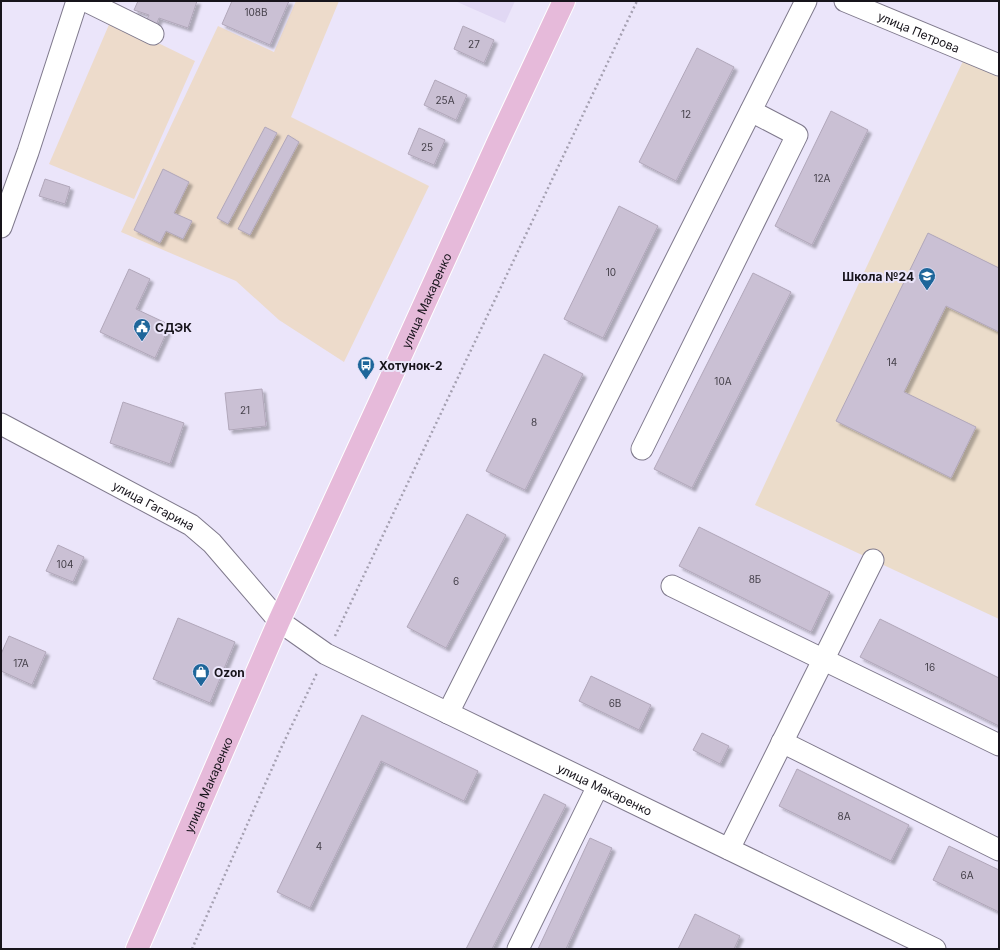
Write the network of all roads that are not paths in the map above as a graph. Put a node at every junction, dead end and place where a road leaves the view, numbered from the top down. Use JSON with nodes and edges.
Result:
{"nodes":[{"id":1,"x":77,"y":1,"type":"edge"},
{"id":2,"x":86,"y":1,"type":"edge"},
{"id":3,"x":564,"y":1,"type":"edge"},
{"id":4,"x":806,"y":1,"type":"edge"},
{"id":5,"x":845,"y":1,"type":"edge"},
{"id":6,"x":153,"y":34,"type":"dead end"},
{"id":7,"x":997,"y":59,"type":"edge"},
{"id":8,"x":751,"y":111,"type":"junction"},
{"id":9,"x":1,"y":227,"type":"edge"},
{"id":10,"x":1,"y":424,"type":"edge"},
{"id":11,"x":642,"y":449,"type":"dead end"},
{"id":12,"x":873,"y":560,"type":"dead end"},
{"id":13,"x":672,"y":586,"type":"dead end"},
{"id":14,"x":279,"y":621,"type":"junction"},
{"id":15,"x":824,"y":660,"type":"junction"},
{"id":16,"x":448,"y":714,"type":"junction"},
{"id":17,"x":782,"y":742,"type":"junction"},
{"id":18,"x":999,"y":745,"type":"edge"},
{"id":19,"x":598,"y":786,"type":"junction"},
{"id":20,"x":729,"y":849,"type":"junction"},
{"id":21,"x":999,"y":850,"type":"edge"},
{"id":22,"x":137,"y":949,"type":"edge"},
{"id":23,"x":518,"y":949,"type":"edge"},
{"id":24,"x":935,"y":949,"type":"edge"}],
"edges":[{"from":1,"to":9,"type":"street"},
{"from":2,"to":6,"type":"street"},
{"from":3,"to":14,"type":"main road","name":"улица Макаренко"},
{"from":4,"to":8,"type":"street"},
{"from":5,"to":7,"type":"street","name":"улица Петрова"},
{"from":8,"to":11,"type":"street"},
{"from":8,"to":16,"type":"street"},
{"from":10,"to":14,"type":"street","name":"улица Гагарина"},
{"from":12,"to":15,"type":"street"},
{"from":13,"to":15,"type":"street"},
{"from":14,"to":16,"type":"street","name":"улица Макаренко"},
{"from":14,"to":22,"type":"main road","name":"улица Макаренко"},
{"from":15,"to":17,"type":"street"},
{"from":15,"to":18,"type":"street"},
{"from":16,"to":19,"type":"street","name":"улица Макаренко"},
{"from":17,"to":20,"type":"street"},
{"from":17,"to":21,"type":"street"},
{"from":19,"to":20,"type":"street","name":"улица Макаренко"},
{"from":19,"to":23,"type":"street"},
{"from":20,"to":24,"type":"street","name":"улица Макаренко"}]}
